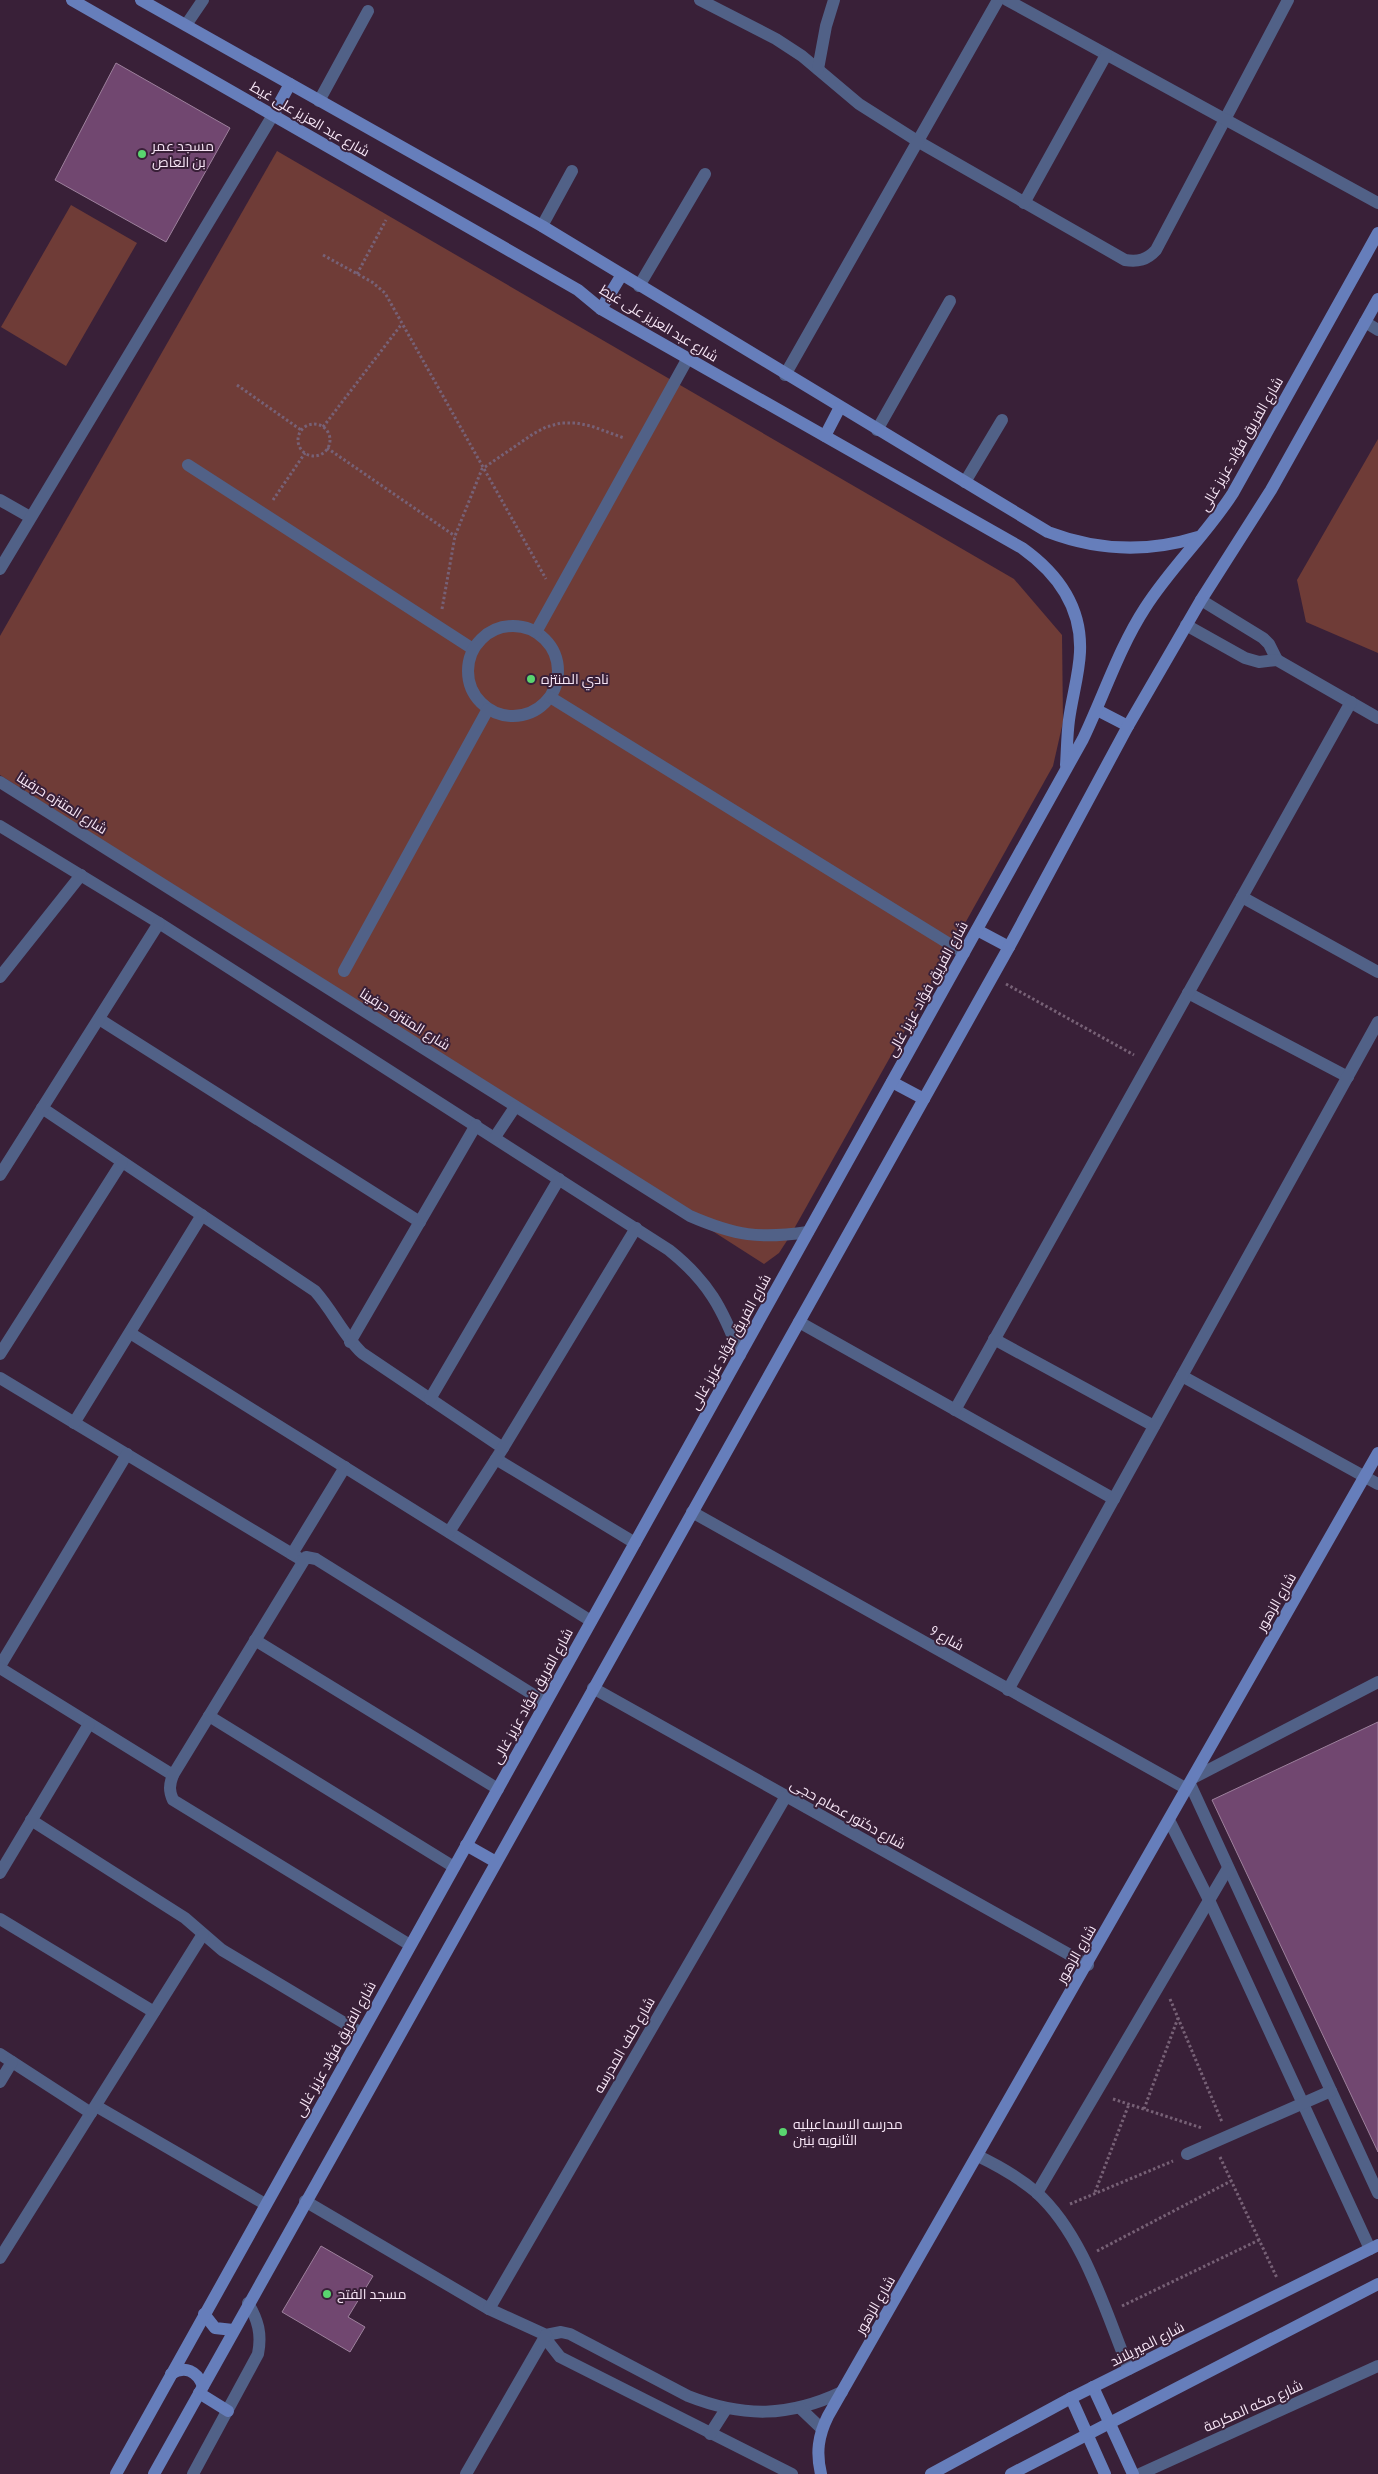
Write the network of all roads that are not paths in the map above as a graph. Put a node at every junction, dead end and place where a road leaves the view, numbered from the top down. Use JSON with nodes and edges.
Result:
{"nodes":[{"id":1,"x":72,"y":0,"type":"edge"},
{"id":2,"x":141,"y":0,"type":"edge"},
{"id":3,"x":203,"y":0,"type":"edge"},
{"id":4,"x":700,"y":0,"type":"edge"},
{"id":5,"x":834,"y":0,"type":"edge"},
{"id":6,"x":998,"y":0,"type":"edge"},
{"id":7,"x":1007,"y":0,"type":"edge"},
{"id":8,"x":1288,"y":0,"type":"edge"},
{"id":9,"x":368,"y":10,"type":"dead end"},
{"id":10,"x":186,"y":25,"type":"junction"},
{"id":11,"x":1106,"y":55,"type":"junction"},
{"id":12,"x":818,"y":69,"type":"junction"},
{"id":13,"x":290,"y":84,"type":"junction"},
{"id":14,"x":319,"y":101,"type":"junction"},
{"id":15,"x":273,"y":115,"type":"junction"},
{"id":16,"x":1225,"y":119,"type":"junction"},
{"id":17,"x":919,"y":142,"type":"junction"},
{"id":18,"x":572,"y":170,"type":"dead end"},
{"id":19,"x":704,"y":174,"type":"dead end"},
{"id":20,"x":1024,"y":203,"type":"junction"},
{"id":21,"x":1378,"y":203,"type":"edge"},
{"id":22,"x":542,"y":226,"type":"junction"},
{"id":23,"x":1378,"y":233,"type":"edge"},
{"id":24,"x":621,"y":276,"type":"junction"},
{"id":25,"x":639,"y":286,"type":"junction"},
{"id":26,"x":1378,"y":299,"type":"edge"},
{"id":27,"x":950,"y":301,"type":"dead end"},
{"id":28,"x":601,"y":308,"type":"junction"},
{"id":29,"x":1365,"y":322,"type":"junction"},
{"id":30,"x":1378,"y":330,"type":"edge"},
{"id":31,"x":688,"y":358,"type":"junction"},
{"id":32,"x":785,"y":375,"type":"junction"},
{"id":33,"x":840,"y":407,"type":"junction"},
{"id":34,"x":1002,"y":420,"type":"dead end"},
{"id":35,"x":877,"y":430,"type":"junction"},
{"id":36,"x":825,"y":436,"type":"junction"},
{"id":37,"x":188,"y":465,"type":"dead end"},
{"id":38,"x":965,"y":482,"type":"junction"},
{"id":39,"x":0,"y":500,"type":"edge"},
{"id":40,"x":30,"y":517,"type":"junction"},
{"id":41,"x":1200,"y":537,"type":"junction"},
{"id":42,"x":0,"y":569,"type":"edge"},
{"id":43,"x":1201,"y":600,"type":"junction"},
{"id":44,"x":1186,"y":625,"type":"junction"},
{"id":45,"x":536,"y":632,"type":"junction"},
{"id":46,"x":473,"y":649,"type":"junction"},
{"id":47,"x":1277,"y":660,"type":"junction"},
{"id":48,"x":550,"y":697,"type":"junction"},
{"id":49,"x":1351,"y":702,"type":"junction"},
{"id":50,"x":488,"y":709,"type":"junction"},
{"id":51,"x":1097,"y":710,"type":"junction"},
{"id":52,"x":1378,"y":718,"type":"edge"},
{"id":53,"x":1128,"y":726,"type":"junction"},
{"id":54,"x":1066,"y":769,"type":"junction"},
{"id":55,"x":0,"y":782,"type":"edge"},
{"id":56,"x":1,"y":828,"type":"edge"},
{"id":57,"x":81,"y":875,"type":"junction"},
{"id":58,"x":1242,"y":897,"type":"junction"},
{"id":59,"x":159,"y":923,"type":"junction"},
{"id":60,"x":976,"y":930,"type":"junction"},
{"id":61,"x":1009,"y":947,"type":"junction"},
{"id":62,"x":964,"y":953,"type":"junction"},
{"id":63,"x":344,"y":971,"type":"dead end"},
{"id":64,"x":1378,"y":972,"type":"edge"},
{"id":65,"x":0,"y":977,"type":"edge"},
{"id":66,"x":1188,"y":993,"type":"junction"},
{"id":67,"x":99,"y":1019,"type":"junction"},
{"id":68,"x":1378,"y":1022,"type":"edge"},
{"id":69,"x":1348,"y":1077,"type":"junction"},
{"id":70,"x":892,"y":1082,"type":"junction"},
{"id":71,"x":924,"y":1099,"type":"junction"},
{"id":72,"x":515,"y":1107,"type":"junction"},
{"id":73,"x":42,"y":1108,"type":"junction"},
{"id":74,"x":476,"y":1125,"type":"junction"},
{"id":75,"x":495,"y":1137,"type":"junction"},
{"id":76,"x":122,"y":1162,"type":"junction"},
{"id":77,"x":0,"y":1175,"type":"edge"},
{"id":78,"x":559,"y":1178,"type":"junction"},
{"id":79,"x":202,"y":1216,"type":"junction"},
{"id":80,"x":420,"y":1222,"type":"junction"},
{"id":81,"x":636,"y":1228,"type":"junction"},
{"id":82,"x":808,"y":1232,"type":"junction"},
{"id":83,"x":799,"y":1322,"type":"junction"},
{"id":84,"x":130,"y":1333,"type":"junction"},
{"id":85,"x":994,"y":1339,"type":"junction"},
{"id":86,"x":350,"y":1342,"type":"junction"},
{"id":87,"x":0,"y":1354,"type":"edge"},
{"id":88,"x":740,"y":1355,"type":"junction"},
{"id":89,"x":1182,"y":1376,"type":"junction"},
{"id":90,"x":0,"y":1378,"type":"edge"},
{"id":91,"x":430,"y":1399,"type":"junction"},
{"id":92,"x":955,"y":1410,"type":"junction"},
{"id":93,"x":74,"y":1423,"type":"junction"},
{"id":94,"x":1154,"y":1426,"type":"junction"},
{"id":95,"x":503,"y":1448,"type":"junction"},
{"id":96,"x":1378,"y":1453,"type":"edge"},
{"id":97,"x":127,"y":1454,"type":"junction"},
{"id":98,"x":496,"y":1459,"type":"junction"},
{"id":99,"x":345,"y":1467,"type":"junction"},
{"id":100,"x":1365,"y":1477,"type":"junction"},
{"id":101,"x":1378,"y":1484,"type":"edge"},
{"id":102,"x":1114,"y":1499,"type":"junction"},
{"id":103,"x":692,"y":1512,"type":"junction"},
{"id":104,"x":449,"y":1532,"type":"junction"},
{"id":105,"x":635,"y":1542,"type":"junction"},
{"id":106,"x":297,"y":1557,"type":"junction"},
{"id":107,"x":591,"y":1621,"type":"junction"},
{"id":108,"x":255,"y":1640,"type":"junction"},
{"id":109,"x":0,"y":1667,"type":"edge"},
{"id":110,"x":1378,"y":1682,"type":"edge"},
{"id":111,"x":593,"y":1688,"type":"junction"},
{"id":112,"x":1008,"y":1690,"type":"junction"},
{"id":113,"x":545,"y":1702,"type":"junction"},
{"id":114,"x":209,"y":1716,"type":"junction"},
{"id":115,"x":89,"y":1724,"type":"junction"},
{"id":116,"x":173,"y":1776,"type":"junction"},
{"id":117,"x":1190,"y":1784,"type":"junction"},
{"id":118,"x":498,"y":1789,"type":"junction"},
{"id":119,"x":786,"y":1796,"type":"junction"},
{"id":120,"x":31,"y":1820,"type":"junction"},
{"id":121,"x":1170,"y":1820,"type":"junction"},
{"id":122,"x":466,"y":1845,"type":"junction"},
{"id":123,"x":496,"y":1862,"type":"junction"},
{"id":124,"x":454,"y":1867,"type":"junction"},
{"id":125,"x":1228,"y":1868,"type":"junction"},
{"id":126,"x":0,"y":1873,"type":"edge"},
{"id":127,"x":1209,"y":1900,"type":"junction"},
{"id":128,"x":0,"y":1919,"type":"edge"},
{"id":129,"x":203,"y":1934,"type":"junction"},
{"id":130,"x":410,"y":1945,"type":"junction"},
{"id":131,"x":1088,"y":1964,"type":"junction"},
{"id":132,"x":154,"y":2012,"type":"junction"},
{"id":133,"x":361,"y":2033,"type":"junction"},
{"id":134,"x":0,"y":2054,"type":"edge"},
{"id":135,"x":12,"y":2062,"type":"junction"},
{"id":136,"x":0,"y":2082,"type":"edge"},
{"id":137,"x":1331,"y":2091,"type":"junction"},
{"id":138,"x":1303,"y":2103,"type":"junction"},
{"id":139,"x":94,"y":2109,"type":"junction"},
{"id":140,"x":1187,"y":2154,"type":"road end"},
{"id":141,"x":978,"y":2156,"type":"junction"},
{"id":142,"x":1036,"y":2193,"type":"junction"},
{"id":143,"x":1378,"y":2193,"type":"edge"},
{"id":144,"x":305,"y":2201,"type":"junction"},
{"id":145,"x":265,"y":2204,"type":"junction"},
{"id":146,"x":1374,"y":2247,"type":"edge"},
{"id":147,"x":0,"y":2258,"type":"edge"},
{"id":148,"x":1378,"y":2284,"type":"edge"},
{"id":149,"x":248,"y":2303,"type":"junction"},
{"id":150,"x":489,"y":2309,"type":"junction"},
{"id":151,"x":204,"y":2314,"type":"junction"},
{"id":152,"x":233,"y":2330,"type":"junction"},
{"id":153,"x":546,"y":2335,"type":"junction"},
{"id":154,"x":1378,"y":2366,"type":"edge"},
{"id":155,"x":1129,"y":2369,"type":"junction"},
{"id":156,"x":171,"y":2374,"type":"junction"},
{"id":157,"x":1093,"y":2387,"type":"junction"},
{"id":158,"x":201,"y":2390,"type":"junction"},
{"id":159,"x":842,"y":2392,"type":"junction"},
{"id":160,"x":1071,"y":2398,"type":"junction"},
{"id":161,"x":800,"y":2408,"type":"junction"},
{"id":162,"x":726,"y":2409,"type":"junction"},
{"id":163,"x":228,"y":2411,"type":"junction"},
{"id":164,"x":1110,"y":2423,"type":"junction"},
{"id":165,"x":822,"y":2429,"type":"junction"},
{"id":166,"x":710,"y":2434,"type":"junction"},
{"id":167,"x":1087,"y":2435,"type":"junction"},
{"id":168,"x":116,"y":2474,"type":"edge"},
{"id":169,"x":154,"y":2474,"type":"edge"},
{"id":170,"x":193,"y":2474,"type":"edge"},
{"id":171,"x":466,"y":2474,"type":"edge"},
{"id":172,"x":792,"y":2474,"type":"edge"},
{"id":173,"x":821,"y":2474,"type":"edge"},
{"id":174,"x":931,"y":2474,"type":"edge"},
{"id":175,"x":1011,"y":2474,"type":"edge"},
{"id":176,"x":1105,"y":2474,"type":"edge"},
{"id":177,"x":1133,"y":2474,"type":"edge"},
{"id":178,"x":1140,"y":2474,"type":"edge"}],
"edges":[{"from":1,"to":15,"type":"street","name":"شارع عبد العزيز على غيط"},
{"from":2,"to":10,"type":"street","name":"شارع عبد العزيز على غيط"},
{"from":3,"to":10,"type":"street"},
{"from":4,"to":12,"type":"street"},
{"from":5,"to":12,"type":"street"},
{"from":6,"to":17,"type":"street"},
{"from":7,"to":11,"type":"street"},
{"from":8,"to":16,"type":"street"},
{"from":9,"to":14,"type":"street"},
{"from":10,"to":13,"type":"street","name":"شارع عبد العزيز على غيط"},
{"from":11,"to":16,"type":"street"},
{"from":11,"to":20,"type":"street"},
{"from":12,"to":17,"type":"street"},
{"from":13,"to":14,"type":"street","name":"شارع عبد العزيز على غيط"},
{"from":13,"to":15,"type":"street"},
{"from":14,"to":22,"type":"street","name":"شارع عبد العزيز على غيط"},
{"from":15,"to":28,"type":"street","name":"شارع عبد العزيز على غيط"},
{"from":15,"to":40,"type":"street"},
{"from":16,"to":20,"type":"street"},
{"from":16,"to":21,"type":"street"},
{"from":17,"to":20,"type":"street"},
{"from":17,"to":32,"type":"street"},
{"from":18,"to":22,"type":"street"},
{"from":19,"to":25,"type":"street"},
{"from":22,"to":24,"type":"street","name":"شارع عبد العزيز على غيط"},
{"from":23,"to":41,"type":"street","name":"شارع الفريق فؤاد عزيز غالى"},
{"from":24,"to":25,"type":"street","name":"شارع عبد العزيز على غيط"},
{"from":24,"to":28,"type":"street"},
{"from":25,"to":32,"type":"street","name":"شارع عبد العزيز على غيط"},
{"from":26,"to":29,"type":"street"},
{"from":27,"to":35,"type":"street"},
{"from":28,"to":31,"type":"street","name":"شارع عبد العزيز على غيط"},
{"from":29,"to":30,"type":"street"},
{"from":29,"to":43,"type":"street"},
{"from":31,"to":36,"type":"street","name":"شارع عبد العزيز على غيط"},
{"from":31,"to":45,"type":"street"},
{"from":32,"to":33,"type":"street","name":"شارع عبد العزيز على غيط"},
{"from":33,"to":35,"type":"street","name":"شارع عبد العزيز على غيط"},
{"from":33,"to":36,"type":"street"},
{"from":34,"to":38,"type":"street"},
{"from":35,"to":38,"type":"street","name":"شارع عبد العزيز على غيط"},
{"from":36,"to":54,"type":"street","name":"شارع عبد العزيز على غيط"},
{"from":37,"to":46,"type":"street"},
{"from":38,"to":41,"type":"street","name":"شارع عبد العزيز على غيط"},
{"from":39,"to":40,"type":"street"},
{"from":40,"to":42,"type":"street"},
{"from":41,"to":51,"type":"street","name":"شارع الفريق فؤاد عزيز غالى"},
{"from":43,"to":44,"type":"street"},
{"from":43,"to":47,"type":"street"},
{"from":44,"to":47,"type":"street"},
{"from":44,"to":53,"type":"street"},
{"from":45,"to":46,"type":"street"},
{"from":45,"to":48,"type":"street"},
{"from":46,"to":50,"type":"street"},
{"from":47,"to":49,"type":"street"},
{"from":48,"to":50,"type":"street"},
{"from":48,"to":62,"type":"street"},
{"from":49,"to":52,"type":"street"},
{"from":49,"to":58,"type":"street"},
{"from":50,"to":63,"type":"street"},
{"from":51,"to":53,"type":"street"},
{"from":51,"to":54,"type":"street","name":"شارع الفريق فؤاد عزيز غالى"},
{"from":53,"to":61,"type":"street"},
{"from":54,"to":60,"type":"street","name":"شارع الفريق فؤاد عزيز غالى"},
{"from":55,"to":72,"type":"street","name":"شارع المتنزه حرفينا"},
{"from":56,"to":57,"type":"street"},
{"from":57,"to":59,"type":"street"},
{"from":57,"to":65,"type":"street"},
{"from":58,"to":64,"type":"street"},
{"from":58,"to":66,"type":"street"},
{"from":59,"to":67,"type":"street"},
{"from":59,"to":74,"type":"street"},
{"from":60,"to":61,"type":"street"},
{"from":60,"to":62,"type":"street","name":"شارع الفريق فؤاد عزيز غالى"},
{"from":61,"to":71,"type":"street"},
{"from":62,"to":70,"type":"street","name":"شارع الفريق فؤاد عزيز غالى"},
{"from":66,"to":69,"type":"street"},
{"from":66,"to":85,"type":"street"},
{"from":67,"to":73,"type":"street"},
{"from":67,"to":80,"type":"street"},
{"from":68,"to":69,"type":"street"},
{"from":69,"to":89,"type":"street"},
{"from":70,"to":71,"type":"street"},
{"from":70,"to":82,"type":"street","name":"شارع الفريق فؤاد عزيز غالى"},
{"from":71,"to":83,"type":"street"},
{"from":72,"to":75,"type":"street"},
{"from":72,"to":82,"type":"street","name":"شارع المتنزه حرفينا"},
{"from":73,"to":76,"type":"street"},
{"from":73,"to":77,"type":"street"},
{"from":74,"to":75,"type":"street"},
{"from":74,"to":80,"type":"street"},
{"from":75,"to":78,"type":"street"},
{"from":76,"to":79,"type":"street"},
{"from":76,"to":87,"type":"street"},
{"from":78,"to":81,"type":"street"},
{"from":78,"to":91,"type":"street"},
{"from":79,"to":84,"type":"street"},
{"from":79,"to":86,"type":"street"},
{"from":80,"to":86,"type":"street"},
{"from":81,"to":88,"type":"street"},
{"from":81,"to":95,"type":"street"},
{"from":82,"to":88,"type":"street","name":"شارع الفريق فؤاد عزيز غالى"},
{"from":83,"to":92,"type":"street"},
{"from":83,"to":103,"type":"street"},
{"from":84,"to":93,"type":"street"},
{"from":84,"to":99,"type":"street"},
{"from":85,"to":92,"type":"street"},
{"from":85,"to":94,"type":"street"},
{"from":86,"to":91,"type":"street"},
{"from":88,"to":105,"type":"street","name":"شارع الفريق فؤاد عزيز غالى"},
{"from":89,"to":94,"type":"street"},
{"from":89,"to":100,"type":"street"},
{"from":90,"to":93,"type":"street"},
{"from":91,"to":95,"type":"street"},
{"from":92,"to":102,"type":"street"},
{"from":93,"to":97,"type":"street"},
{"from":94,"to":102,"type":"street"},
{"from":95,"to":98,"type":"street"},
{"from":96,"to":100,"type":"street","name":"شارع الزهور"},
{"from":97,"to":106,"type":"street"},
{"from":97,"to":109,"type":"street"},
{"from":98,"to":104,"type":"street"},
{"from":98,"to":105,"type":"street"},
{"from":99,"to":104,"type":"street"},
{"from":99,"to":106,"type":"street"},
{"from":100,"to":101,"type":"street"},
{"from":100,"to":117,"type":"street","name":"شارع الزهور"},
{"from":102,"to":112,"type":"street"},
{"from":103,"to":111,"type":"street"},
{"from":103,"to":112,"type":"street","name":"شارع 9"},
{"from":104,"to":107,"type":"street"},
{"from":105,"to":107,"type":"street","name":"شارع الفريق فؤاد عزيز غالى"},
{"from":106,"to":108,"type":"street"},
{"from":106,"to":113,"type":"street"},
{"from":107,"to":113,"type":"street","name":"شارع الفريق فؤاد عزيز غالى"},
{"from":108,"to":114,"type":"street"},
{"from":108,"to":118,"type":"street"},
{"from":109,"to":115,"type":"street"},
{"from":110,"to":117,"type":"street"},
{"from":111,"to":119,"type":"street","name":"شارع دكتور عصام حجى"},
{"from":111,"to":123,"type":"street"},
{"from":112,"to":117,"type":"street","name":"شارع 9"},
{"from":113,"to":118,"type":"street","name":"شارع الفريق فؤاد عزيز غالى"},
{"from":114,"to":116,"type":"street"},
{"from":114,"to":124,"type":"street"},
{"from":115,"to":116,"type":"street"},
{"from":115,"to":120,"type":"street"},
{"from":116,"to":130,"type":"street"},
{"from":117,"to":121,"type":"street","name":"شارع الزهور"},
{"from":117,"to":125,"type":"street"},
{"from":118,"to":122,"type":"street","name":"شارع الفريق فؤاد عزيز غالى"},
{"from":119,"to":131,"type":"street","name":"شارع دكتور عصام حجى"},
{"from":119,"to":150,"type":"street","name":"شارع خلف المدرسه"},
{"from":120,"to":126,"type":"street"},
{"from":120,"to":129,"type":"street"},
{"from":121,"to":127,"type":"street"},
{"from":121,"to":131,"type":"street","name":"شارع الزهور"},
{"from":122,"to":123,"type":"street"},
{"from":122,"to":124,"type":"street","name":"شارع الفريق فؤاد عزيز غالى"},
{"from":123,"to":144,"type":"street"},
{"from":124,"to":130,"type":"street","name":"شارع الفريق فؤاد عزيز غالى"},
{"from":125,"to":127,"type":"street"},
{"from":125,"to":137,"type":"street"},
{"from":127,"to":138,"type":"street"},
{"from":127,"to":142,"type":"street"},
{"from":128,"to":132,"type":"street"},
{"from":129,"to":132,"type":"street"},
{"from":129,"to":133,"type":"street"},
{"from":130,"to":133,"type":"street","name":"شارع الفريق فؤاد عزيز غالى"},
{"from":131,"to":141,"type":"street","name":"شارع الزهور"},
{"from":132,"to":139,"type":"street"},
{"from":133,"to":145,"type":"street","name":"شارع الفريق فؤاد عزيز غالى"},
{"from":134,"to":135,"type":"street"},
{"from":135,"to":136,"type":"street"},
{"from":135,"to":139,"type":"street"},
{"from":137,"to":138,"type":"street"},
{"from":137,"to":143,"type":"street"},
{"from":138,"to":140,"type":"street"},
{"from":138,"to":146,"type":"street"},
{"from":139,"to":145,"type":"street"},
{"from":139,"to":147,"type":"street"},
{"from":141,"to":142,"type":"street"},
{"from":141,"to":159,"type":"street","name":"شارع الزهور"},
{"from":142,"to":155,"type":"street"},
{"from":144,"to":149,"type":"street"},
{"from":144,"to":150,"type":"street"},
{"from":145,"to":151,"type":"street","name":"شارع الفريق فؤاد عزيز غالى"},
{"from":146,"to":155,"type":"street","name":"شارع الميريلاند"},
{"from":148,"to":164,"type":"street"},
{"from":149,"to":152,"type":"street"},
{"from":149,"to":163,"type":"street"},
{"from":150,"to":153,"type":"street"},
{"from":151,"to":152,"type":"street"},
{"from":151,"to":156,"type":"street","name":"شارع الفريق فؤاد عزيز غالى"},
{"from":152,"to":158,"type":"street"},
{"from":153,"to":162,"type":"street"},
{"from":153,"to":166,"type":"street"},
{"from":153,"to":171,"type":"street"},
{"from":154,"to":178,"type":"street","name":"شارع مكه المكرمة"},
{"from":155,"to":157,"type":"street","name":"شارع الميريلاند"},
{"from":156,"to":158,"type":"street"},
{"from":156,"to":168,"type":"street","name":"شارع الفريق فؤاد عزيز غالى"},
{"from":157,"to":160,"type":"street","name":"شارع الميريلاند"},
{"from":157,"to":164,"type":"street"},
{"from":158,"to":163,"type":"street"},
{"from":158,"to":169,"type":"street"},
{"from":159,"to":161,"type":"street"},
{"from":159,"to":165,"type":"street","name":"شارع الزهور"},
{"from":160,"to":167,"type":"street"},
{"from":160,"to":174,"type":"street","name":"شارع الميريلاند"},
{"from":161,"to":162,"type":"street"},
{"from":161,"to":165,"type":"street"},
{"from":162,"to":166,"type":"street"},
{"from":163,"to":170,"type":"street"},
{"from":164,"to":167,"type":"street"},
{"from":164,"to":177,"type":"street"},
{"from":165,"to":173,"type":"street","name":"شارع الزهور"},
{"from":166,"to":172,"type":"street"},
{"from":167,"to":175,"type":"street"},
{"from":167,"to":176,"type":"street"}]}
